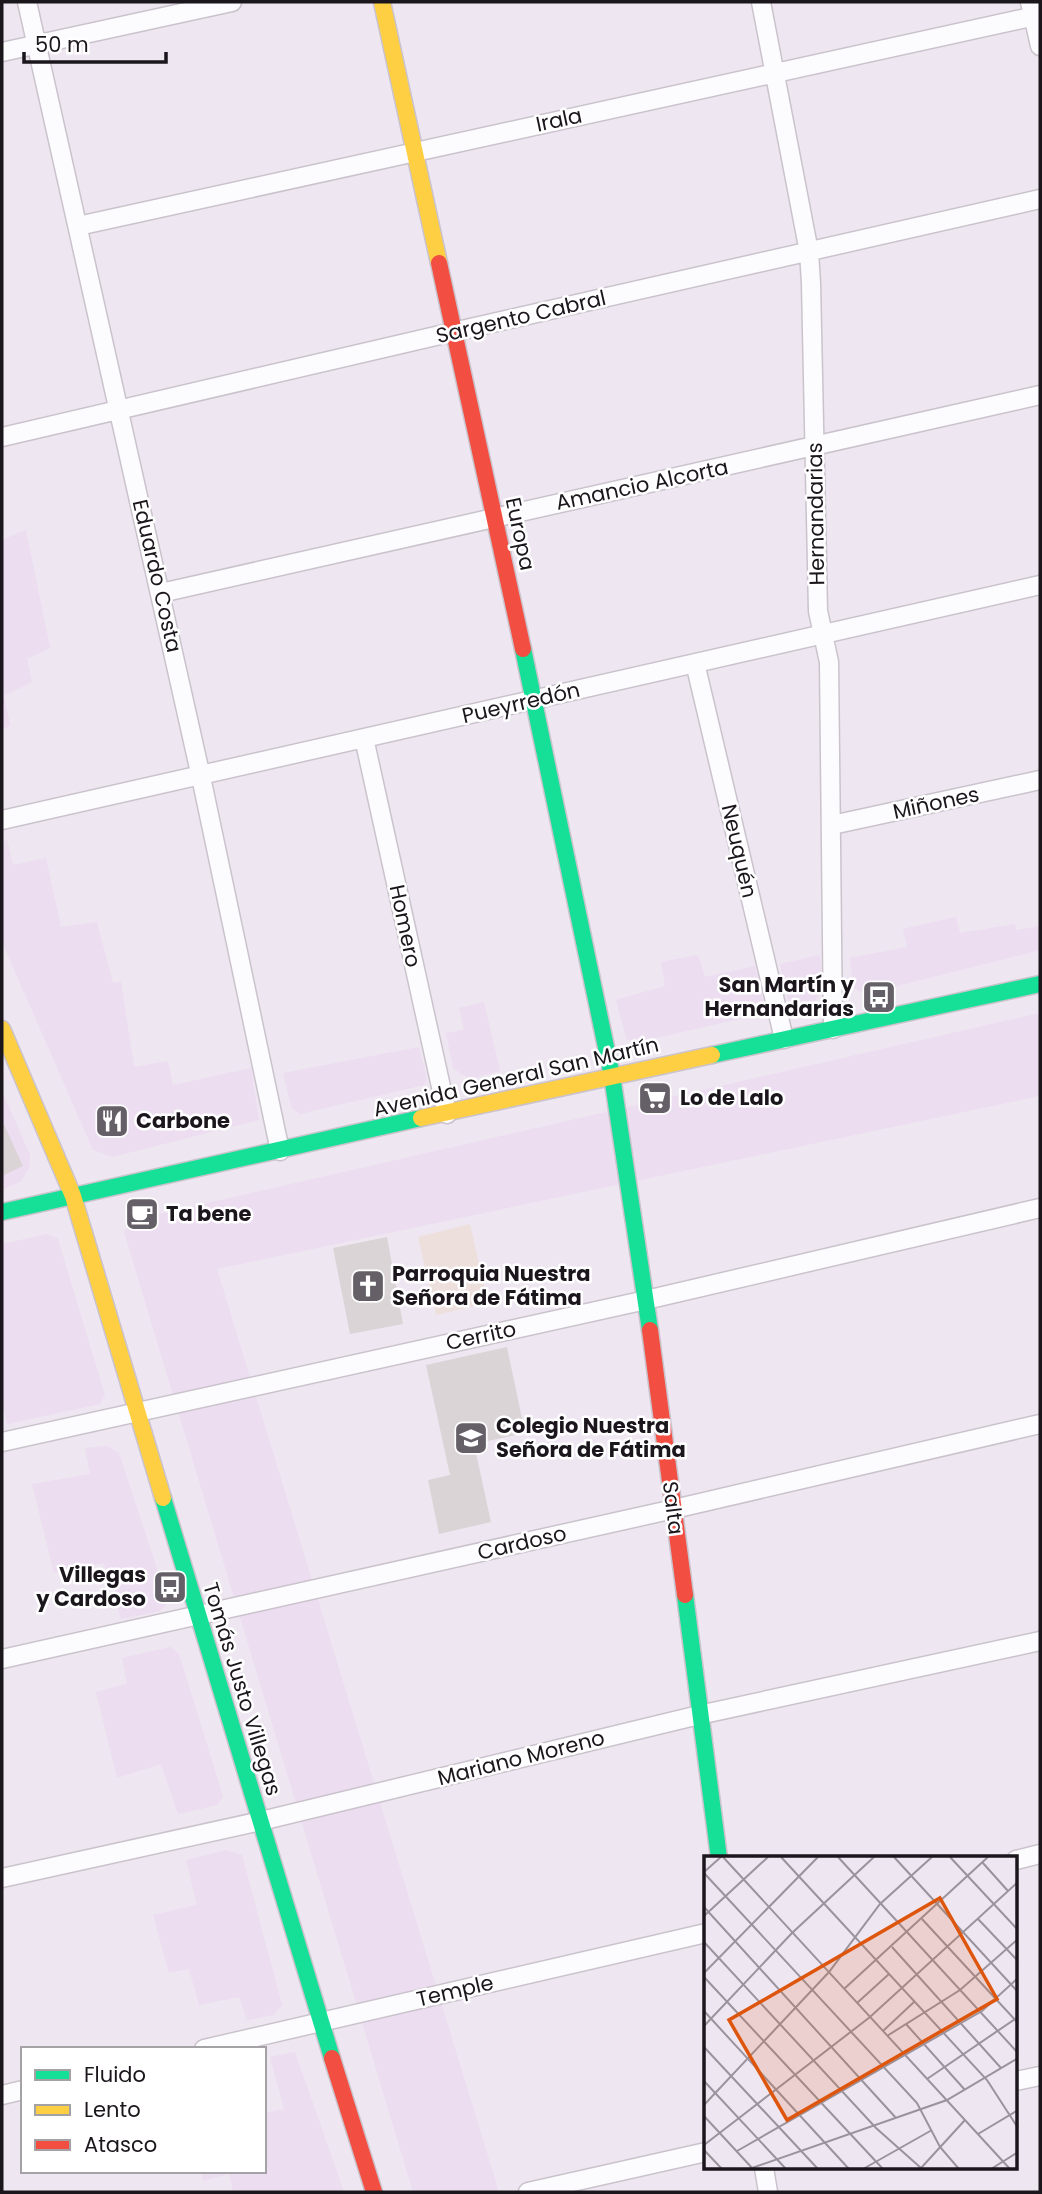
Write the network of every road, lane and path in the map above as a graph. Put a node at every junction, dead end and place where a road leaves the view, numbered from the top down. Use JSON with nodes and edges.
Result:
{"nodes":[{"id":1,"x":27,"y":2,"type":"edge"},
{"id":2,"x":232,"y":2,"type":"edge"},
{"id":3,"x":382,"y":2,"type":"edge"},
{"id":4,"x":761,"y":2,"type":"edge"},
{"id":5,"x":1035,"y":11,"type":"edge"},
{"id":6,"x":37,"y":44,"type":"junction"},
{"id":7,"x":1040,"y":46,"type":"edge"},
{"id":8,"x":2,"y":52,"type":"edge"},
{"id":9,"x":776,"y":73,"type":"junction"},
{"id":10,"x":415,"y":152,"type":"junction"},
{"id":11,"x":1040,"y":200,"type":"edge"},
{"id":12,"x":78,"y":226,"type":"junction"},
{"id":13,"x":809,"y":253,"type":"junction"},
{"id":14,"x":453,"y":332,"type":"junction"},
{"id":15,"x":1040,"y":395,"type":"edge"},
{"id":16,"x":119,"y":410,"type":"junction"},
{"id":17,"x":2,"y":437,"type":"edge"},
{"id":18,"x":815,"y":447,"type":"junction"},
{"id":19,"x":495,"y":517,"type":"junction"},
{"id":20,"x":1040,"y":585,"type":"edge"},
{"id":21,"x":161,"y":593,"type":"junction"},
{"id":22,"x":822,"y":635,"type":"junction"},
{"id":23,"x":695,"y":663,"type":"junction"},
{"id":24,"x":533,"y":700,"type":"junction"},
{"id":25,"x":364,"y":738,"type":"junction"},
{"id":26,"x":201,"y":777,"type":"junction"},
{"id":27,"x":1040,"y":780,"type":"edge"},
{"id":28,"x":2,"y":820,"type":"edge"},
{"id":29,"x":832,"y":825,"type":"junction"},
{"id":30,"x":1040,"y":984,"type":"edge"},
{"id":31,"x":2,"y":1029,"type":"edge"},
{"id":32,"x":833,"y":1029,"type":"junction"},
{"id":33,"x":784,"y":1039,"type":"junction"},
{"id":34,"x":612,"y":1076,"type":"junction"},
{"id":35,"x":447,"y":1114,"type":"junction"},
{"id":36,"x":281,"y":1151,"type":"junction"},
{"id":37,"x":73,"y":1196,"type":"junction"},
{"id":38,"x":1040,"y":1208,"type":"edge"},
{"id":39,"x":2,"y":1212,"type":"edge"},
{"id":40,"x":646,"y":1300,"type":"junction"},
{"id":41,"x":138,"y":1412,"type":"junction"},
{"id":42,"x":1040,"y":1424,"type":"edge"},
{"id":43,"x":2,"y":1443,"type":"edge"},
{"id":44,"x":674,"y":1509,"type":"junction"},
{"id":45,"x":198,"y":1616,"type":"junction"},
{"id":46,"x":1040,"y":1640,"type":"edge"},
{"id":47,"x":2,"y":1658,"type":"edge"},
{"id":48,"x":699,"y":1715,"type":"junction"},
{"id":49,"x":261,"y":1821,"type":"junction"},
{"id":50,"x":1040,"y":1854,"type":"edge"},
{"id":51,"x":719,"y":1856,"type":"edge"},
{"id":52,"x":1018,"y":1860,"type":"edge"},
{"id":53,"x":2,"y":1878,"type":"edge"},
{"id":54,"x":704,"y":1933,"type":"edge"},
{"id":55,"x":320,"y":2022,"type":"junction"},
{"id":56,"x":213,"y":2047,"type":"edge"},
{"id":57,"x":1040,"y":2076,"type":"edge"},
{"id":58,"x":1018,"y":2081,"type":"edge"},
{"id":59,"x":21,"y":2090,"type":"edge"},
{"id":60,"x":2,"y":2095,"type":"edge"},
{"id":61,"x":704,"y":2152,"type":"edge"},
{"id":62,"x":764,"y":2170,"type":"edge"},
{"id":63,"x":374,"y":2192,"type":"edge"},
{"id":64,"x":528,"y":2192,"type":"edge"},
{"id":65,"x":768,"y":2192,"type":"edge"}],
"edges":[{"from":1,"to":6,"type":"street","name":"Eduardo Costa"},
{"from":2,"to":6,"type":"street"},
{"from":3,"to":10,"type":"main road","name":"Europa"},
{"from":4,"to":9,"type":"street","name":"Hernandarias"},
{"from":5,"to":7,"type":"street"},
{"from":5,"to":9,"type":"street","name":"Irala"},
{"from":6,"to":8,"type":"street"},
{"from":6,"to":12,"type":"street","name":"Eduardo Costa"},
{"from":9,"to":10,"type":"street","name":"Irala"},
{"from":9,"to":13,"type":"street","name":"Hernandarias"},
{"from":10,"to":12,"type":"street","name":"Irala"},
{"from":10,"to":14,"type":"main road","name":"Europa"},
{"from":11,"to":13,"type":"street","name":"Sargento Cabral"},
{"from":12,"to":16,"type":"street","name":"Eduardo Costa"},
{"from":13,"to":14,"type":"street","name":"Sargento Cabral"},
{"from":13,"to":18,"type":"street","name":"Hernandarias"},
{"from":14,"to":16,"type":"street","name":"Sargento Cabral"},
{"from":14,"to":19,"type":"main road","name":"Europa"},
{"from":15,"to":18,"type":"street","name":"Amancio Alcorta"},
{"from":16,"to":17,"type":"street","name":"Sargento Cabral"},
{"from":16,"to":21,"type":"street","name":"Eduardo Costa"},
{"from":18,"to":19,"type":"street","name":"Amancio Alcorta"},
{"from":18,"to":22,"type":"street","name":"Hernandarias"},
{"from":19,"to":21,"type":"street","name":"Amancio Alcorta"},
{"from":19,"to":24,"type":"main road","name":"Europa"},
{"from":20,"to":22,"type":"street","name":"Pueyrredón"},
{"from":21,"to":26,"type":"street","name":"Eduardo Costa"},
{"from":22,"to":23,"type":"street","name":"Pueyrredón"},
{"from":22,"to":29,"type":"street","name":"Hernandarias"},
{"from":23,"to":24,"type":"street","name":"Pueyrredón"},
{"from":23,"to":33,"type":"street","name":"Neuquén"},
{"from":24,"to":25,"type":"street","name":"Pueyrredón"},
{"from":24,"to":34,"type":"main road","name":"Europa"},
{"from":25,"to":26,"type":"street","name":"Pueyrredón"},
{"from":25,"to":35,"type":"street","name":"Homero"},
{"from":26,"to":28,"type":"street","name":"Pueyrredón"},
{"from":26,"to":36,"type":"street","name":"Eduardo Costa"},
{"from":27,"to":29,"type":"street","name":"Miñones"},
{"from":29,"to":32,"type":"street","name":"Hernandarias"},
{"from":30,"to":32,"type":"main road","name":"Avenida General San Martín"},
{"from":31,"to":37,"type":"main road","name":"Tomás Justo Villegas"},
{"from":32,"to":33,"type":"main road","name":"Avenida General San Martín"},
{"from":33,"to":34,"type":"main road","name":"Avenida General San Martín"},
{"from":34,"to":35,"type":"main road","name":"Avenida General San Martín"},
{"from":34,"to":40,"type":"main road","name":"Salta"},
{"from":35,"to":36,"type":"main road","name":"Avenida General San Martín"},
{"from":36,"to":37,"type":"main road","name":"Avenida General San Martín"},
{"from":37,"to":39,"type":"main road","name":"Avenida General San Martín"},
{"from":37,"to":41,"type":"main road","name":"Tomás Justo Villegas"},
{"from":38,"to":40,"type":"street","name":"Cerrito"},
{"from":40,"to":41,"type":"street","name":"Cerrito"},
{"from":40,"to":44,"type":"main road","name":"Salta"},
{"from":41,"to":43,"type":"street","name":"Cerrito"},
{"from":41,"to":45,"type":"main road","name":"Tomás Justo Villegas"},
{"from":42,"to":44,"type":"street","name":"Cardoso"},
{"from":44,"to":45,"type":"street","name":"Cardoso"},
{"from":44,"to":48,"type":"main road","name":"Salta"},
{"from":45,"to":47,"type":"street","name":"Cardoso"},
{"from":45,"to":49,"type":"main road","name":"Tomás Justo Villegas"},
{"from":46,"to":48,"type":"street","name":"Mariano Moreno"},
{"from":48,"to":49,"type":"street","name":"Mariano Moreno"},
{"from":48,"to":51,"type":"main road","name":"Salta"},
{"from":49,"to":53,"type":"street","name":"Mariano Moreno"},
{"from":49,"to":55,"type":"main road","name":"Tomás Justo Villegas"},
{"from":50,"to":52,"type":"street"},
{"from":54,"to":55,"type":"street","name":"Temple"},
{"from":55,"to":56,"type":"street","name":"Temple"},
{"from":55,"to":63,"type":"main road","name":"Tomás Justo Villegas"},
{"from":57,"to":58,"type":"street"},
{"from":59,"to":60,"type":"street"},
{"from":61,"to":64,"type":"street"},
{"from":62,"to":65,"type":"street"}]}
